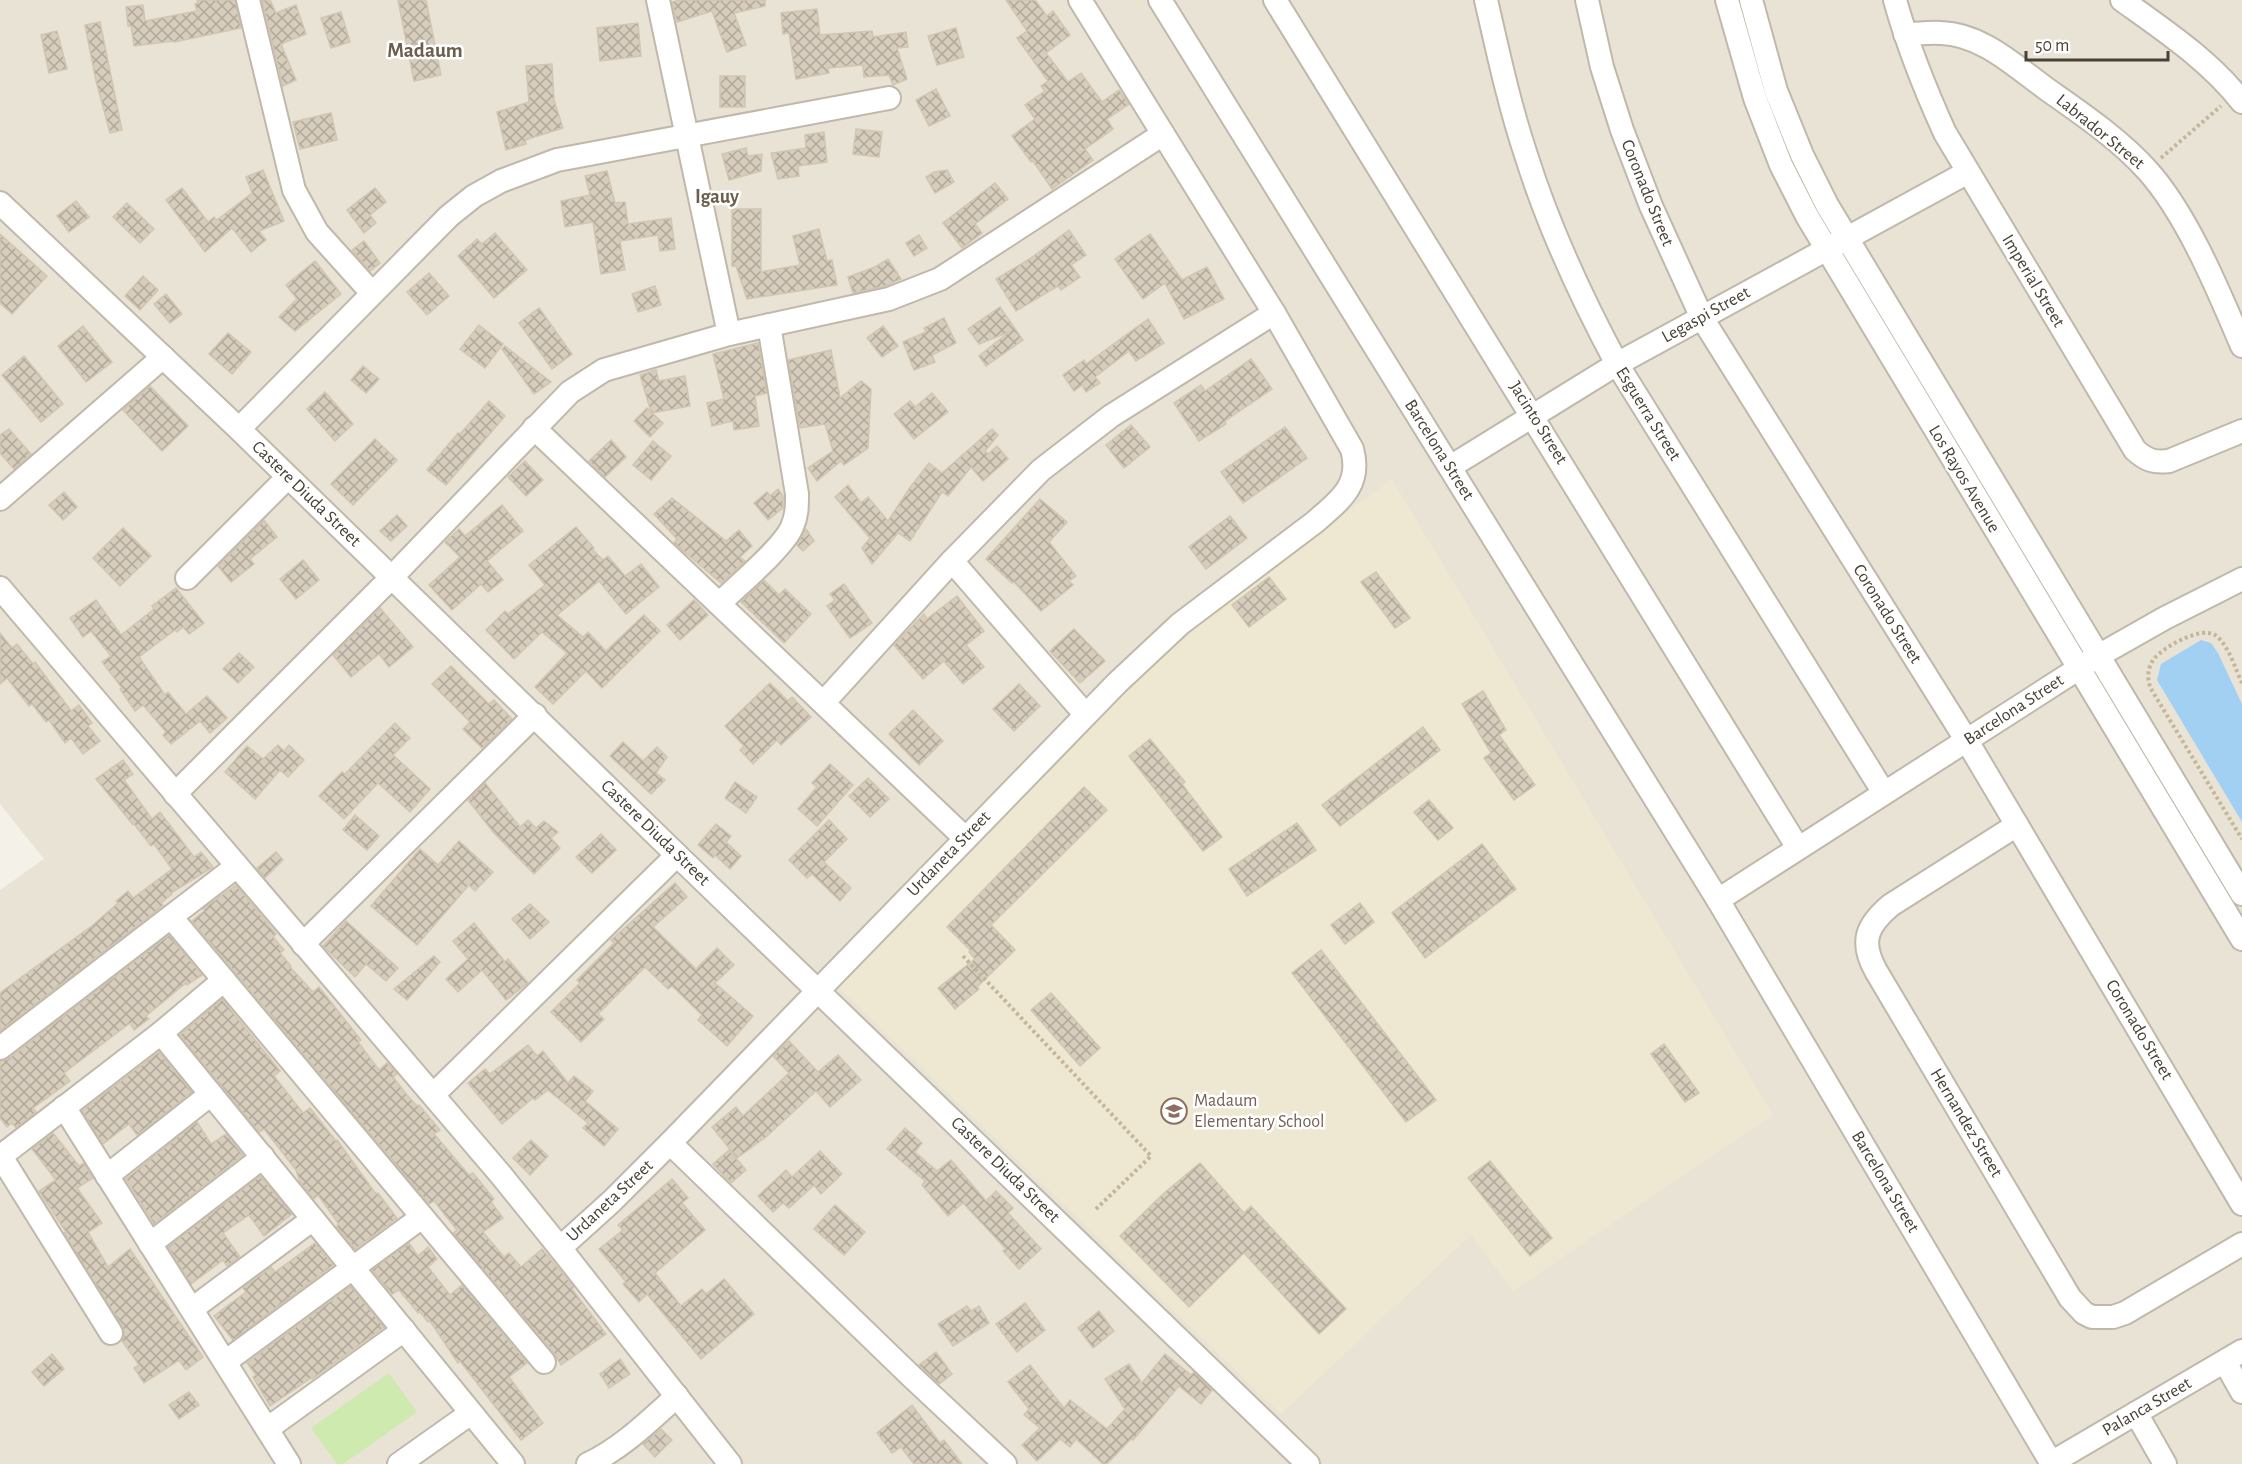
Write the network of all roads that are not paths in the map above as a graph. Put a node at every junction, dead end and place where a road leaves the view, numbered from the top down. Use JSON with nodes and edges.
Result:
{"nodes":[{"id":1,"x":248,"y":0,"type":"edge"},
{"id":2,"x":658,"y":0,"type":"edge"},
{"id":3,"x":1080,"y":0,"type":"edge"},
{"id":4,"x":1160,"y":0,"type":"edge"},
{"id":5,"x":1275,"y":0,"type":"edge"},
{"id":6,"x":1486,"y":0,"type":"edge"},
{"id":7,"x":1587,"y":0,"type":"edge"},
{"id":8,"x":1727,"y":0,"type":"edge"},
{"id":9,"x":1751,"y":0,"type":"edge"},
{"id":10,"x":1896,"y":0,"type":"edge"},
{"id":11,"x":2122,"y":0,"type":"edge"},
{"id":12,"x":1905,"y":34,"type":"junction"},
{"id":13,"x":889,"y":98,"type":"dead end"},
{"id":14,"x":2239,"y":98,"type":"edge"},
{"id":15,"x":1163,"y":134,"type":"junction"},
{"id":16,"x":686,"y":135,"type":"junction"},
{"id":17,"x":1968,"y":172,"type":"junction"},
{"id":18,"x":0,"y":203,"type":"edge"},
{"id":19,"x":1846,"y":239,"type":"junction"},
{"id":20,"x":1826,"y":250,"type":"junction"},
{"id":21,"x":372,"y":293,"type":"junction"},
{"id":22,"x":1274,"y":313,"type":"junction"},
{"id":23,"x":1702,"y":318,"type":"junction"},
{"id":24,"x":770,"y":325,"type":"junction"},
{"id":25,"x":729,"y":334,"type":"junction"},
{"id":26,"x":2242,"y":346,"type":"edge"},
{"id":27,"x":163,"y":357,"type":"junction"},
{"id":28,"x":1617,"y":364,"type":"junction"},
{"id":29,"x":1533,"y":415,"type":"junction"},
{"id":30,"x":534,"y":428,"type":"junction"},
{"id":31,"x":239,"y":429,"type":"junction"},
{"id":32,"x":2242,"y":431,"type":"edge"},
{"id":33,"x":1450,"y":467,"type":"junction"},
{"id":34,"x":288,"y":477,"type":"junction"},
{"id":35,"x":0,"y":499,"type":"edge"},
{"id":36,"x":952,"y":561,"type":"junction"},
{"id":37,"x":392,"y":577,"type":"junction"},
{"id":38,"x":187,"y":578,"type":"dead end"},
{"id":39,"x":2242,"y":579,"type":"edge"},
{"id":40,"x":0,"y":588,"type":"edge"},
{"id":41,"x":720,"y":603,"type":"junction"},
{"id":42,"x":2098,"y":656,"type":"junction"},
{"id":43,"x":2079,"y":669,"type":"junction"},
{"id":44,"x":824,"y":702,"type":"junction"},
{"id":45,"x":1085,"y":714,"type":"junction"},
{"id":46,"x":535,"y":715,"type":"junction"},
{"id":47,"x":1967,"y":741,"type":"junction"},
{"id":48,"x":1884,"y":793,"type":"junction"},
{"id":49,"x":175,"y":794,"type":"junction"},
{"id":50,"x":2017,"y":825,"type":"junction"},
{"id":51,"x":965,"y":838,"type":"junction"},
{"id":52,"x":1798,"y":848,"type":"junction"},
{"id":53,"x":676,"y":855,"type":"junction"},
{"id":54,"x":237,"y":866,"type":"junction"},
{"id":55,"x":2242,"y":894,"type":"edge"},
{"id":56,"x":1718,"y":900,"type":"junction"},
{"id":57,"x":171,"y":917,"type":"junction"},
{"id":58,"x":2242,"y":939,"type":"edge"},
{"id":59,"x":303,"y":944,"type":"junction"},
{"id":60,"x":224,"y":980,"type":"junction"},
{"id":61,"x":817,"y":990,"type":"junction"},
{"id":62,"x":161,"y":1033,"type":"junction"},
{"id":63,"x":0,"y":1048,"type":"edge"},
{"id":64,"x":211,"y":1094,"type":"junction"},
{"id":65,"x":434,"y":1095,"type":"junction"},
{"id":66,"x":64,"y":1107,"type":"junction"},
{"id":67,"x":670,"y":1143,"type":"junction"},
{"id":68,"x":0,"y":1155,"type":"edge"},
{"id":69,"x":263,"y":1157,"type":"junction"},
{"id":70,"x":107,"y":1176,"type":"junction"},
{"id":71,"x":2242,"y":1204,"type":"edge"},
{"id":72,"x":422,"y":1217,"type":"junction"},
{"id":73,"x":313,"y":1219,"type":"junction"},
{"id":74,"x":150,"y":1244,"type":"junction"},
{"id":75,"x":2242,"y":1244,"type":"edge"},
{"id":76,"x":560,"y":1248,"type":"junction"},
{"id":77,"x":353,"y":1268,"type":"junction"},
{"id":78,"x":192,"y":1310,"type":"junction"},
{"id":79,"x":404,"y":1330,"type":"junction"},
{"id":80,"x":111,"y":1333,"type":"dead end"},
{"id":81,"x":2233,"y":1356,"type":"edge"},
{"id":82,"x":225,"y":1362,"type":"junction"},
{"id":83,"x":544,"y":1362,"type":"dead end"},
{"id":84,"x":2242,"y":1392,"type":"edge"},
{"id":85,"x":677,"y":1396,"type":"junction"},
{"id":86,"x":471,"y":1413,"type":"junction"},
{"id":87,"x":2136,"y":1413,"type":"junction"},
{"id":88,"x":267,"y":1429,"type":"junction"},
{"id":89,"x":1305,"y":1463,"type":"edge"},
{"id":90,"x":2051,"y":1463,"type":"edge"},
{"id":91,"x":290,"y":1464,"type":"edge"},
{"id":92,"x":399,"y":1464,"type":"edge"},
{"id":93,"x":513,"y":1464,"type":"edge"},
{"id":94,"x":588,"y":1464,"type":"edge"},
{"id":95,"x":730,"y":1464,"type":"edge"},
{"id":96,"x":1005,"y":1464,"type":"edge"},
{"id":97,"x":2165,"y":1464,"type":"edge"}],
"edges":[{"from":1,"to":21,"type":"street"},
{"from":2,"to":16,"type":"street"},
{"from":3,"to":15,"type":"street"},
{"from":4,"to":33,"type":"street","name":"Barcelona Street"},
{"from":5,"to":29,"type":"street","name":"Jacinto Street"},
{"from":6,"to":28,"type":"street","name":"Esguerra Street"},
{"from":7,"to":23,"type":"street","name":"Coronado Street"},
{"from":8,"to":20,"type":"street","name":"Los Rayos Avenue"},
{"from":9,"to":19,"type":"street","name":"Los Rayos Avenue"},
{"from":10,"to":12,"type":"street","name":"Imperial Street"},
{"from":11,"to":14,"type":"street"},
{"from":12,"to":17,"type":"street","name":"Imperial Street"},
{"from":12,"to":26,"type":"street","name":"Labrador Street"},
{"from":13,"to":16,"type":"street"},
{"from":15,"to":22,"type":"street"},
{"from":15,"to":24,"type":"street"},
{"from":16,"to":21,"type":"street"},
{"from":16,"to":25,"type":"street"},
{"from":17,"to":19,"type":"street","name":"Legaspi Street"},
{"from":17,"to":32,"type":"street","name":"Imperial Street"},
{"from":18,"to":27,"type":"street","name":"Castere Diuda Street"},
{"from":19,"to":20,"type":"street","name":"Legaspi Street"},
{"from":19,"to":42,"type":"street","name":"Los Rayos Avenue"},
{"from":20,"to":23,"type":"street","name":"Legaspi Street"},
{"from":20,"to":43,"type":"street","name":"Los Rayos Avenue"},
{"from":21,"to":31,"type":"street"},
{"from":22,"to":36,"type":"street"},
{"from":22,"to":45,"type":"street","name":"Urdaneta Street"},
{"from":23,"to":28,"type":"street","name":"Legaspi Street"},
{"from":23,"to":47,"type":"street","name":"Coronado Street"},
{"from":24,"to":25,"type":"street"},
{"from":24,"to":41,"type":"street"},
{"from":25,"to":30,"type":"street"},
{"from":27,"to":31,"type":"street","name":"Castere Diuda Street"},
{"from":27,"to":35,"type":"street"},
{"from":28,"to":29,"type":"street","name":"Legaspi Street"},
{"from":28,"to":48,"type":"street","name":"Esguerra Street"},
{"from":29,"to":33,"type":"street","name":"Legaspi Street"},
{"from":29,"to":52,"type":"street","name":"Jacinto Street"},
{"from":30,"to":37,"type":"street"},
{"from":30,"to":41,"type":"street"},
{"from":31,"to":34,"type":"street","name":"Castere Diuda Street"},
{"from":33,"to":56,"type":"street","name":"Barcelona Street"},
{"from":34,"to":37,"type":"street","name":"Castere Diuda Street"},
{"from":34,"to":38,"type":"street"},
{"from":36,"to":44,"type":"street"},
{"from":36,"to":45,"type":"street"},
{"from":37,"to":46,"type":"street","name":"Castere Diuda Street"},
{"from":37,"to":49,"type":"street"},
{"from":39,"to":42,"type":"street","name":"Barcelona Street"},
{"from":40,"to":49,"type":"street"},
{"from":41,"to":44,"type":"street"},
{"from":42,"to":43,"type":"street","name":"Barcelona Street"},
{"from":42,"to":55,"type":"street","name":"Los Rayos Avenue"},
{"from":43,"to":47,"type":"street","name":"Barcelona Street"},
{"from":43,"to":58,"type":"street","name":"Los Rayos Avenue"},
{"from":44,"to":51,"type":"street"},
{"from":45,"to":51,"type":"street","name":"Urdaneta Street"},
{"from":46,"to":53,"type":"street","name":"Castere Diuda Street"},
{"from":46,"to":59,"type":"street"},
{"from":47,"to":48,"type":"street","name":"Barcelona Street"},
{"from":47,"to":50,"type":"street","name":"Coronado Street"},
{"from":48,"to":52,"type":"street","name":"Barcelona Street"},
{"from":49,"to":54,"type":"street"},
{"from":50,"to":71,"type":"street","name":"Coronado Street"},
{"from":50,"to":75,"type":"street","name":"Hernandez Street"},
{"from":51,"to":61,"type":"street","name":"Urdaneta Street"},
{"from":52,"to":56,"type":"street","name":"Barcelona Street"},
{"from":53,"to":61,"type":"street","name":"Castere Diuda Street"},
{"from":53,"to":65,"type":"street"},
{"from":54,"to":57,"type":"street"},
{"from":54,"to":59,"type":"street"},
{"from":56,"to":90,"type":"street","name":"Barcelona Street"},
{"from":57,"to":60,"type":"street"},
{"from":57,"to":63,"type":"street"},
{"from":59,"to":65,"type":"street"},
{"from":60,"to":62,"type":"street"},
{"from":60,"to":72,"type":"street"},
{"from":61,"to":67,"type":"street","name":"Urdaneta Street"},
{"from":61,"to":89,"type":"street","name":"Castere Diuda Street"},
{"from":62,"to":64,"type":"street"},
{"from":62,"to":66,"type":"street"},
{"from":64,"to":69,"type":"street"},
{"from":64,"to":70,"type":"street"},
{"from":65,"to":76,"type":"street"},
{"from":66,"to":68,"type":"street"},
{"from":66,"to":70,"type":"street"},
{"from":67,"to":76,"type":"street","name":"Urdaneta Street"},
{"from":67,"to":96,"type":"street"},
{"from":68,"to":80,"type":"street"},
{"from":69,"to":73,"type":"street"},
{"from":69,"to":74,"type":"street"},
{"from":70,"to":74,"type":"street"},
{"from":72,"to":77,"type":"street"},
{"from":72,"to":83,"type":"street"},
{"from":73,"to":77,"type":"street"},
{"from":73,"to":78,"type":"street"},
{"from":74,"to":78,"type":"street"},
{"from":76,"to":85,"type":"street"},
{"from":77,"to":79,"type":"street"},
{"from":77,"to":82,"type":"street"},
{"from":78,"to":82,"type":"street"},
{"from":79,"to":86,"type":"street"},
{"from":79,"to":88,"type":"street"},
{"from":81,"to":84,"type":"street"},
{"from":81,"to":87,"type":"street","name":"Palanca Street"},
{"from":82,"to":88,"type":"street"},
{"from":85,"to":94,"type":"street"},
{"from":85,"to":95,"type":"street"},
{"from":86,"to":92,"type":"street"},
{"from":86,"to":93,"type":"street"},
{"from":87,"to":90,"type":"street","name":"Palanca Street"},
{"from":87,"to":97,"type":"street"},
{"from":88,"to":91,"type":"street"}]}
